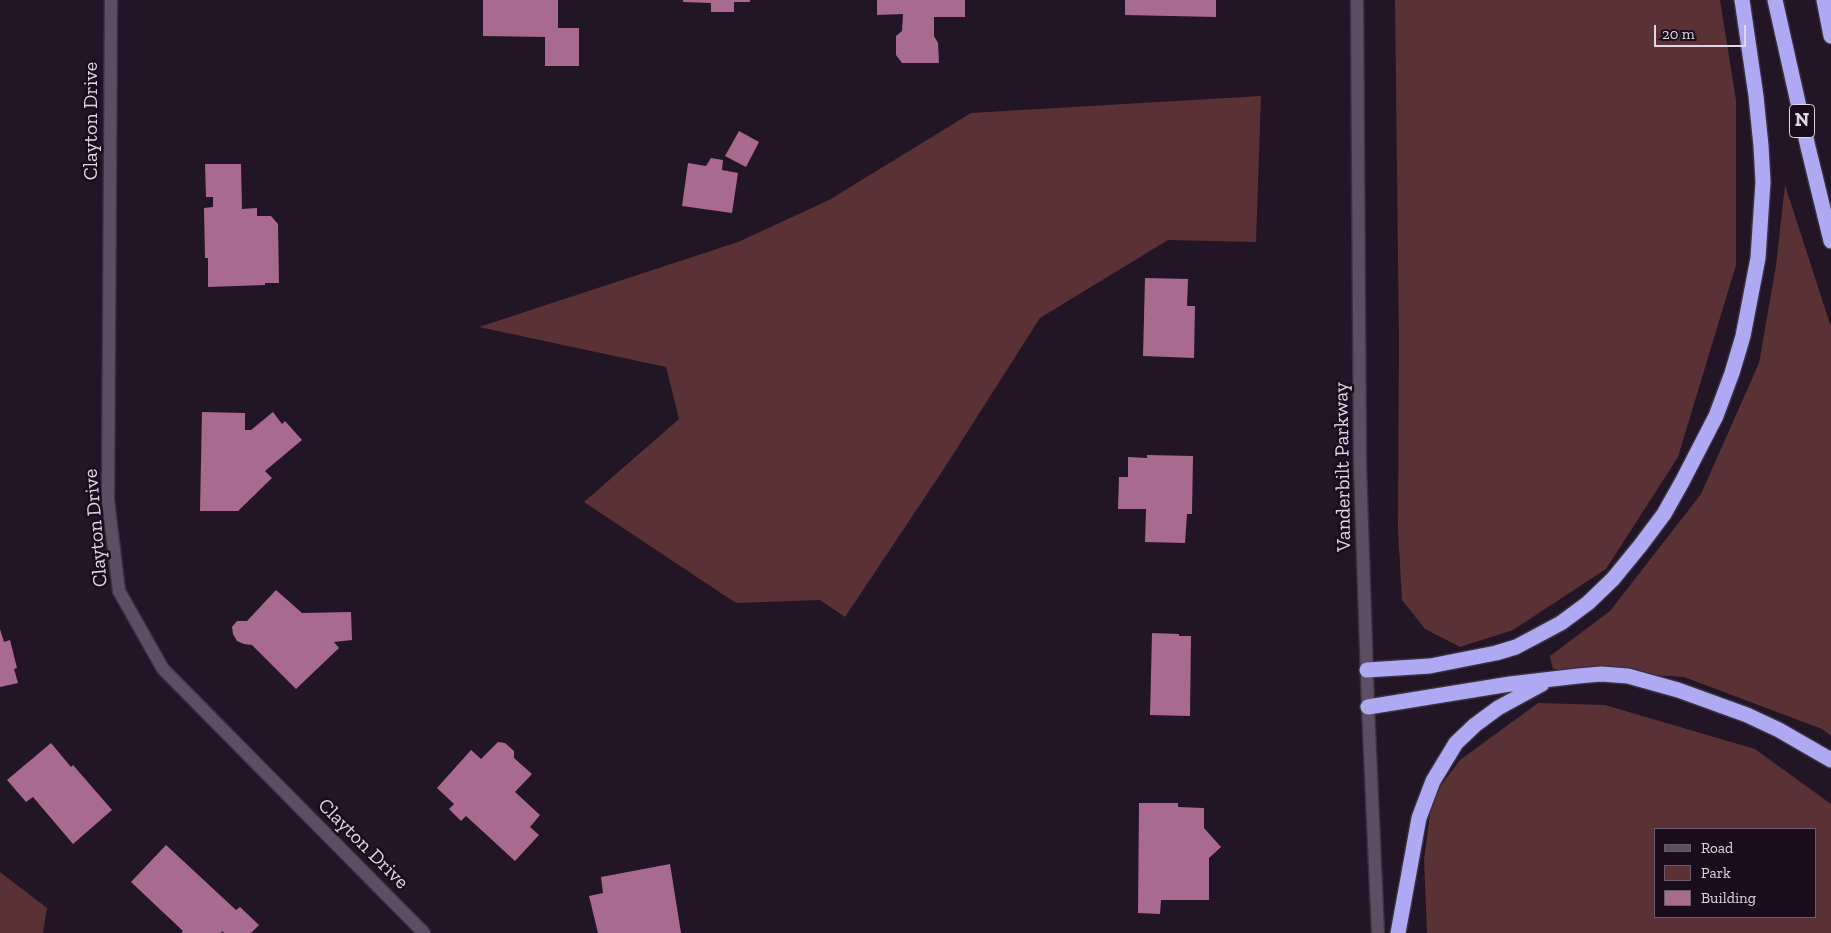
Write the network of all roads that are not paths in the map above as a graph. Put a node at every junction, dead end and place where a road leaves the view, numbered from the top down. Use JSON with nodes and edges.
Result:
{"nodes":[{"id":1,"x":110,"y":0,"type":"edge"},
{"id":2,"x":1357,"y":0,"type":"edge"},
{"id":3,"x":1742,"y":0,"type":"edge"},
{"id":4,"x":1774,"y":0,"type":"edge"},
{"id":5,"x":1824,"y":0,"type":"edge"},
{"id":6,"x":1831,"y":36,"type":"edge"},
{"id":7,"x":1831,"y":241,"type":"edge"},
{"id":8,"x":1367,"y":670,"type":"junction"},
{"id":9,"x":1553,"y":679,"type":"junction"},
{"id":10,"x":1368,"y":707,"type":"junction"},
{"id":11,"x":1831,"y":760,"type":"edge"},
{"id":12,"x":424,"y":933,"type":"edge"},
{"id":13,"x":1378,"y":933,"type":"edge"},
{"id":14,"x":1398,"y":933,"type":"edge"}],
"edges":[{"from":1,"to":12,"type":"street","name":"Clayton Drive"},
{"from":2,"to":8,"type":"street","name":"Vanderbilt Parkway"},
{"from":3,"to":8,"type":"highway"},
{"from":4,"to":7,"type":"highway","number":"N"},
{"from":5,"to":6,"type":"highway"},
{"from":8,"to":10,"type":"street","name":"Vanderbilt Parkway"},
{"from":9,"to":10,"type":"highway"},
{"from":9,"to":11,"type":"highway"},
{"from":9,"to":14,"type":"highway"},
{"from":10,"to":13,"type":"street","name":"Vanderbilt Parkway"}]}
